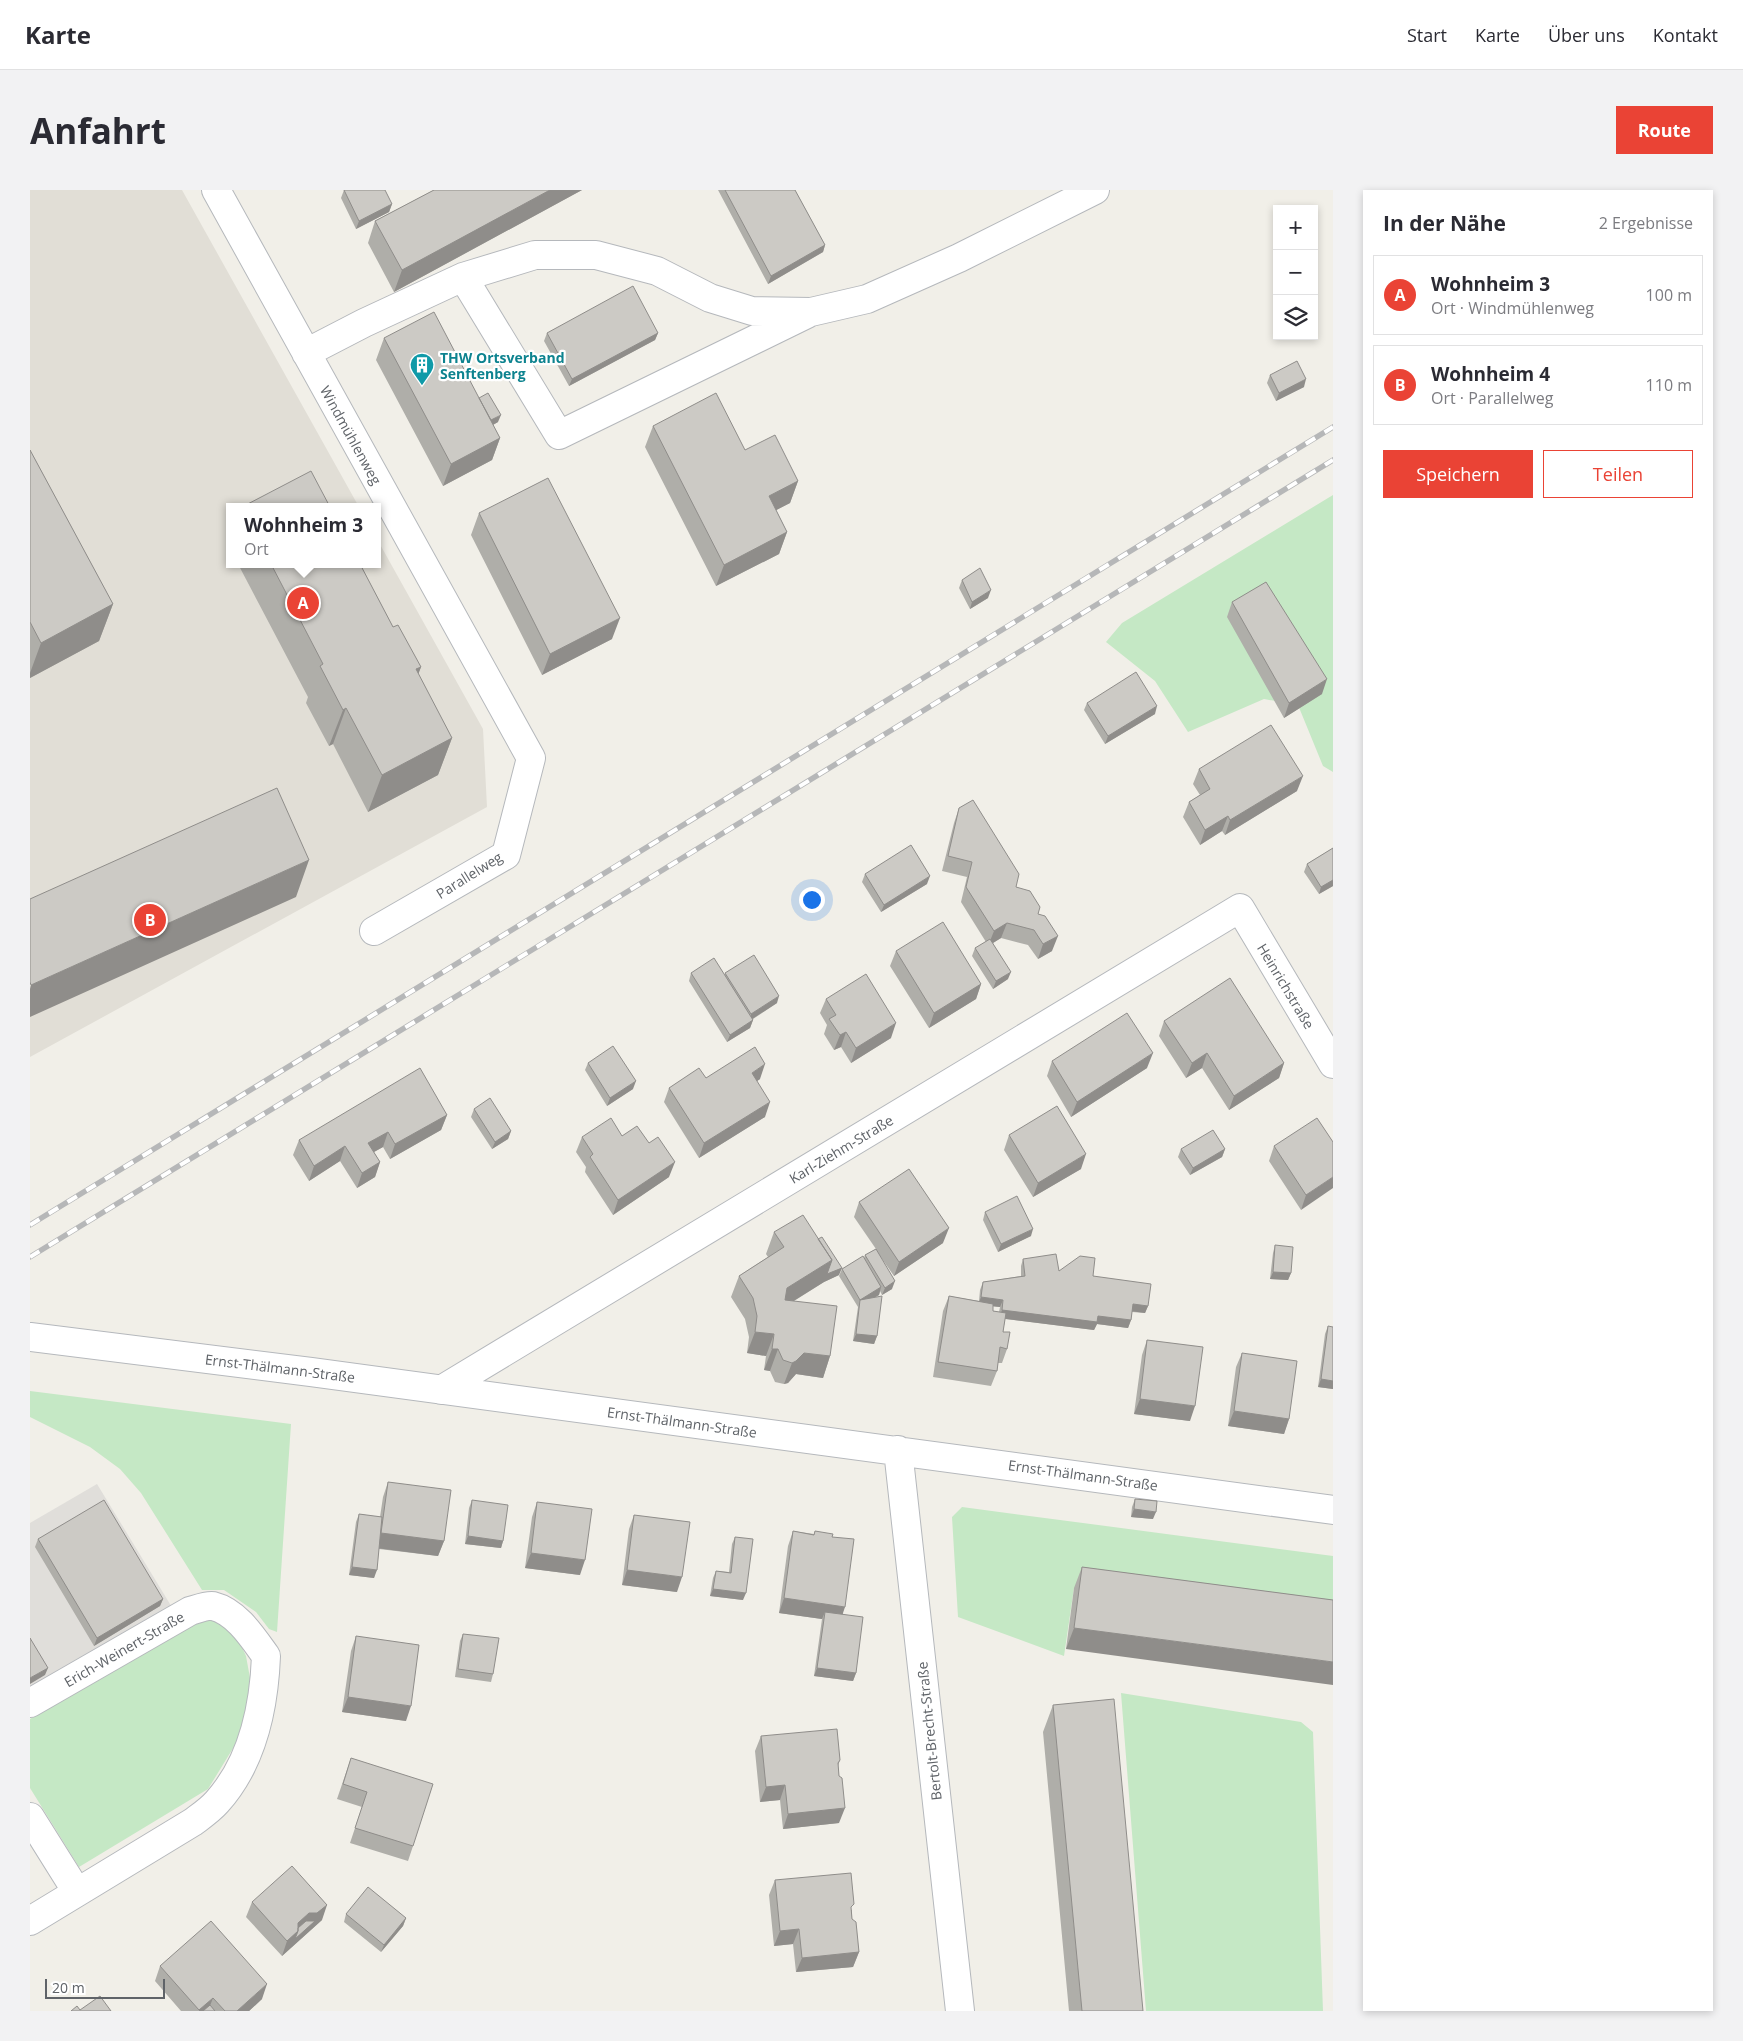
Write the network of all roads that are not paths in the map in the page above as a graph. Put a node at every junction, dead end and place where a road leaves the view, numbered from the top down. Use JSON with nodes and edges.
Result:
{"nodes":[{"id":1,"x":216,"y":190,"type":"edge"},
{"id":2,"x":1095,"y":190,"type":"edge"},
{"id":3,"x":463,"y":277,"type":"junction"},
{"id":4,"x":811,"y":312,"type":"junction"},
{"id":5,"x":306,"y":353,"type":"junction"},
{"id":6,"x":531,"y":758,"type":"joint"},
{"id":7,"x":1240,"y":908,"type":"joint"},
{"id":8,"x":374,"y":931,"type":"dead end"},
{"id":9,"x":1333,"y":1064,"type":"edge"},
{"id":10,"x":30,"y":1336,"type":"edge"},
{"id":11,"x":441,"y":1390,"type":"junction"},
{"id":12,"x":898,"y":1450,"type":"junction"},
{"id":13,"x":1333,"y":1510,"type":"edge"},
{"id":14,"x":30,"y":1703,"type":"edge"},
{"id":15,"x":30,"y":1817,"type":"edge"},
{"id":16,"x":77,"y":1892,"type":"junction"},
{"id":17,"x":30,"y":1921,"type":"edge"},
{"id":18,"x":960,"y":2011,"type":"edge"}],
"edges":[{"from":1,"to":5,"type":"street","name":"Windmühlenweg"},
{"from":2,"to":4,"type":"street"},
{"from":3,"to":4,"type":"street"},
{"from":3,"to":4,"type":"street"},
{"from":3,"to":5,"type":"street"},
{"from":5,"to":6,"type":"street","name":"Windmühlenweg"},
{"from":6,"to":8,"type":"street","name":"Parallelweg"},
{"from":7,"to":9,"type":"street","name":"Heinrichstraße"},
{"from":7,"to":11,"type":"street","name":"Karl-Ziehm-Straße"},
{"from":10,"to":11,"type":"street","name":"Ernst-Thälmann-Straße"},
{"from":11,"to":12,"type":"street","name":"Ernst-Thälmann-Straße"},
{"from":12,"to":13,"type":"street","name":"Ernst-Thälmann-Straße"},
{"from":12,"to":18,"type":"street","name":"Bertolt-Brecht-Straße"},
{"from":14,"to":16,"type":"street","name":"Erich-Weinert-Straße"},
{"from":15,"to":16,"type":"street"},
{"from":16,"to":17,"type":"street","name":"Erich-Weinert-Straße"}]}
